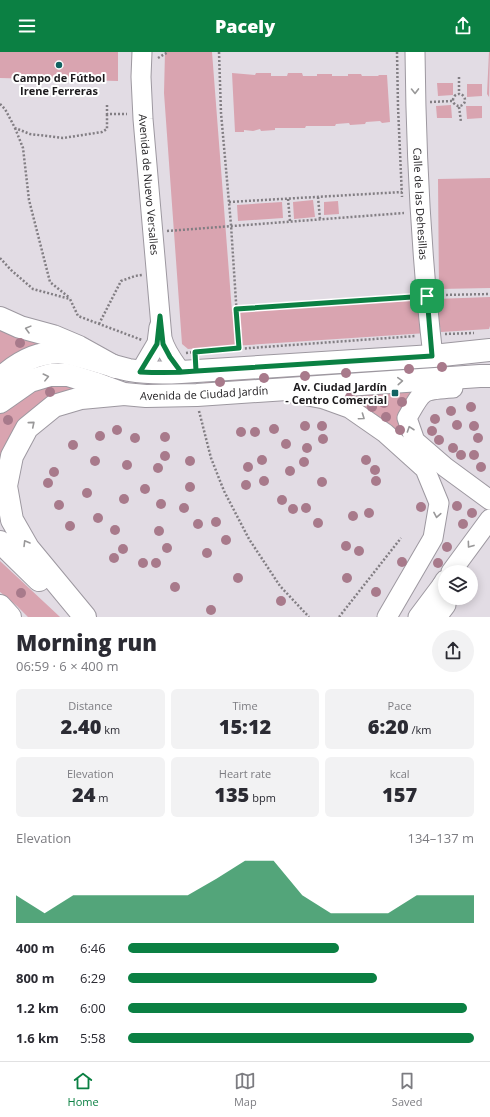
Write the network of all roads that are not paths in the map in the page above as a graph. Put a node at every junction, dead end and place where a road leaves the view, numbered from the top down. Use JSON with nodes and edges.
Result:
{"nodes":[{"id":1,"x":415,"y":52,"type":"edge"},
{"id":2,"x":150,"y":55,"type":"edge"},
{"id":3,"x":160,"y":316,"type":"junction"},
{"id":4,"x":0,"y":318,"type":"edge"},
{"id":5,"x":431,"y":345,"type":"junction"},
{"id":6,"x":490,"y":350,"type":"edge"},
{"id":7,"x":115,"y":367,"type":"junction"},
{"id":8,"x":140,"y":372,"type":"junction"},
{"id":9,"x":188,"y":372,"type":"junction"},
{"id":10,"x":490,"y":376,"type":"edge"},
{"id":11,"x":0,"y":379,"type":"edge"},
{"id":12,"x":490,"y":385,"type":"edge"},
{"id":13,"x":272,"y":390,"type":"junction"},
{"id":14,"x":124,"y":394,"type":"junction"},
{"id":15,"x":0,"y":402,"type":"edge"},
{"id":16,"x":384,"y":433,"type":"junction"},
{"id":17,"x":445,"y":467,"type":"junction"},
{"id":18,"x":490,"y":500,"type":"edge"},
{"id":19,"x":490,"y":519,"type":"edge"},
{"id":20,"x":0,"y":542,"type":"edge"},
{"id":21,"x":456,"y":565,"type":"edge"},
{"id":22,"x":438,"y":590,"type":"edge"},
{"id":23,"x":446,"y":605,"type":"edge"},
{"id":24,"x":0,"y":606,"type":"edge"},
{"id":25,"x":10,"y":617,"type":"edge"},
{"id":26,"x":78,"y":617,"type":"edge"},
{"id":27,"x":86,"y":617,"type":"edge"},
{"id":28,"x":387,"y":617,"type":"edge"},
{"id":29,"x":418,"y":617,"type":"edge"},
{"id":30,"x":437,"y":617,"type":"edge"}],
"edges":[{"from":1,"to":5,"type":"street","name":"Calle de las Dehesillas","one_way":true},
{"from":2,"to":3,"type":"street","name":"Avenida de Nuevo Versalles"},
{"from":3,"to":8,"type":"street","name":"Avenida de Nuevo Versalles"},
{"from":3,"to":9,"type":"street","name":"Avenida de Nuevo Versalles"},
{"from":7,"to":4,"type":"main road","one_way":true},
{"from":5,"to":6,"type":"main road","name":"Avenida de Ciudad Jardín"},
{"from":5,"to":9,"type":"main road","name":"Avenida de Ciudad Jardín"},
{"from":7,"to":8,"type":"main road","name":"Avenida de Ciudad Jardín"},
{"from":7,"to":11,"type":"main road","name":"Avenida de Ciudad Jardín"},
{"from":8,"to":9,"type":"main road","name":"Avenida de Ciudad Jardín"},
{"from":13,"to":10,"type":"main road","name":"Avenida de Ciudad Jardín","one_way":true},
{"from":17,"to":12,"type":"street","one_way":true},
{"from":13,"to":14,"type":"main road","name":"Avenida de Ciudad Jardín"},
{"from":13,"to":16,"type":"street","one_way":true},
{"from":15,"to":14,"type":"main road","name":"Avenida de Ciudad Jardín","one_way":true},
{"from":27,"to":14,"type":"main road","one_way":true},
{"from":16,"to":17,"type":"street"},
{"from":16,"to":28,"type":"street","one_way":true},
{"from":17,"to":18,"type":"street"},
{"from":19,"to":21,"type":"street","one_way":true},
{"from":20,"to":26,"type":"main road"},
{"from":22,"to":29,"type":"street"},
{"from":23,"to":30,"type":"street"},
{"from":24,"to":25,"type":"main road"}]}
